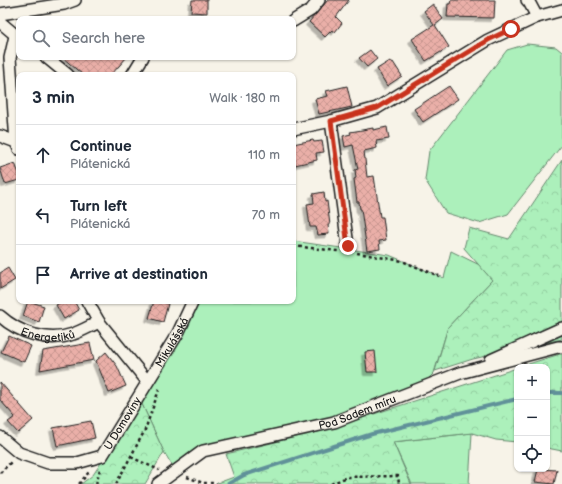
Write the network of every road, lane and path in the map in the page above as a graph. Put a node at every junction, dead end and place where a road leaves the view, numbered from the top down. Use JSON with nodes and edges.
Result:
{"nodes":[{"id":1,"x":75,"y":0,"type":"edge"},
{"id":2,"x":318,"y":0,"type":"edge"},
{"id":3,"x":527,"y":0,"type":"edge"},
{"id":4,"x":562,"y":10,"type":"edge"},
{"id":5,"x":0,"y":14,"type":"edge"},
{"id":6,"x":537,"y":17,"type":"junction"},
{"id":7,"x":296,"y":20,"type":"edge"},
{"id":8,"x":0,"y":22,"type":"edge"},
{"id":9,"x":16,"y":36,"type":"edge"},
{"id":10,"x":16,"y":40,"type":"edge"},
{"id":11,"x":50,"y":60,"type":"edge"},
{"id":12,"x":141,"y":60,"type":"edge"},
{"id":13,"x":64,"y":72,"type":"edge"},
{"id":14,"x":135,"y":72,"type":"edge"},
{"id":15,"x":331,"y":121,"type":"junction"},
{"id":16,"x":16,"y":124,"type":"edge"},
{"id":17,"x":296,"y":128,"type":"edge"},
{"id":18,"x":0,"y":136,"type":"edge"},
{"id":19,"x":16,"y":145,"type":"edge"},
{"id":20,"x":296,"y":246,"type":"edge"},
{"id":21,"x":348,"y":250,"type":"junction"},
{"id":22,"x":439,"y":276,"type":"dead end"},
{"id":23,"x":89,"y":304,"type":"edge"},
{"id":24,"x":192,"y":304,"type":"edge"},
{"id":25,"x":0,"y":316,"type":"edge"},
{"id":26,"x":99,"y":322,"type":"junction"},
{"id":27,"x":562,"y":328,"type":"edge"},
{"id":28,"x":562,"y":348,"type":"edge"},
{"id":29,"x":460,"y":374,"type":"junction"},
{"id":30,"x":162,"y":381,"type":"dead end"},
{"id":31,"x":147,"y":382,"type":"junction"},
{"id":32,"x":0,"y":436,"type":"edge"},
{"id":33,"x":20,"y":453,"type":"junction"},
{"id":34,"x":131,"y":457,"type":"junction"},
{"id":35,"x":0,"y":473,"type":"edge"},
{"id":36,"x":170,"y":475,"type":"junction"},
{"id":37,"x":116,"y":484,"type":"edge"},
{"id":38,"x":158,"y":484,"type":"edge"},
{"id":39,"x":217,"y":484,"type":"edge"},
{"id":40,"x":331,"y":484,"type":"edge"},
{"id":41,"x":400,"y":484,"type":"edge"}],
"edges":[{"from":1,"to":5,"type":"street"},
{"from":2,"to":7,"type":"street"},
{"from":3,"to":6,"type":"street"},
{"from":4,"to":6,"type":"street"},
{"from":6,"to":15,"type":"street"},
{"from":8,"to":9,"type":"street"},
{"from":10,"to":16,"type":"street"},
{"from":11,"to":13,"type":"street"},
{"from":12,"to":14,"type":"street"},
{"from":15,"to":17,"type":"street"},
{"from":15,"to":21,"type":"street"},
{"from":18,"to":19,"type":"street"},
{"from":20,"to":21,"type":"path"},
{"from":21,"to":22,"type":"path"},
{"from":23,"to":26,"type":"street"},
{"from":24,"to":31,"type":"street","name":"Mikulášská"},
{"from":25,"to":26,"type":"street","name":"Energetiků"},
{"from":26,"to":31,"type":"street"},
{"from":27,"to":29,"type":"street"},
{"from":28,"to":29,"type":"street","name":"Pod Sadem míru"},
{"from":29,"to":36,"type":"street","name":"Pod Sadem míru"},
{"from":30,"to":34,"type":"path"},
{"from":31,"to":33,"type":"street","name":"U Domoviny"},
{"from":32,"to":33,"type":"street","name":"U Domoviny"},
{"from":33,"to":35,"type":"path"},
{"from":34,"to":36,"type":"path"},
{"from":34,"to":37,"type":"path"},
{"from":36,"to":38,"type":"street","name":"Pod Sadem míru"},
{"from":36,"to":39,"type":"path"},
{"from":40,"to":41,"type":"path"}]}
